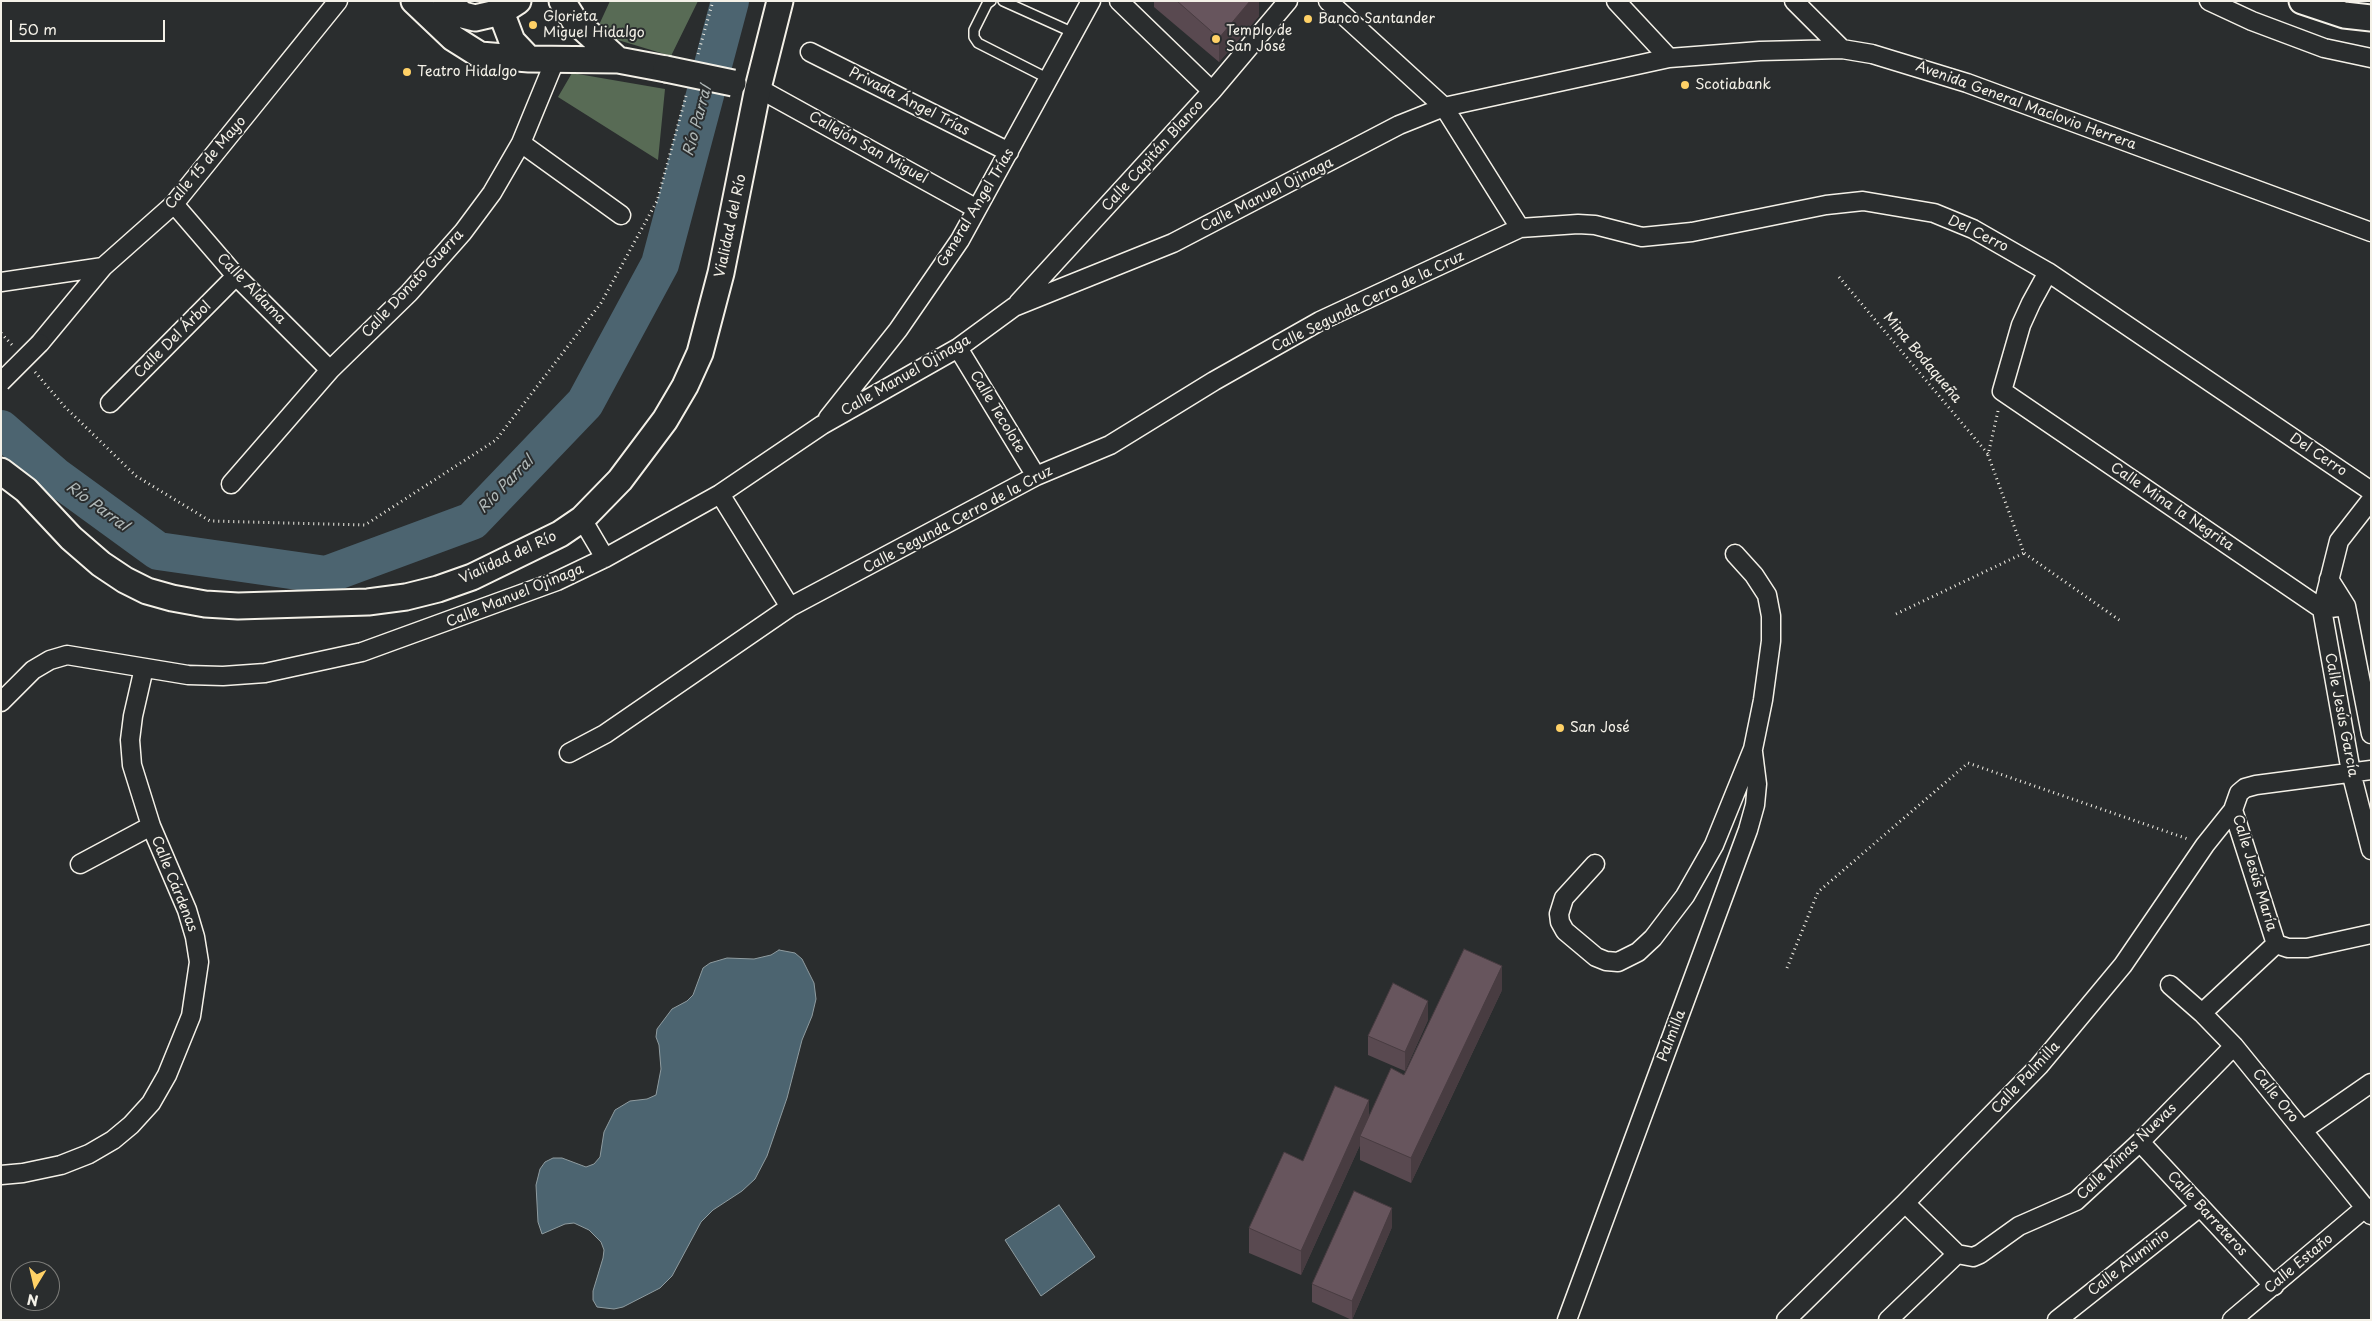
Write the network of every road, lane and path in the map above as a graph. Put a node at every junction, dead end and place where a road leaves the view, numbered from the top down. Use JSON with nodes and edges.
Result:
{"nodes":[{"id":1,"x":338,"y":1,"type":"edge"},
{"id":2,"x":414,"y":1,"type":"edge"},
{"id":3,"x":446,"y":1,"type":"edge"},
{"id":4,"x":713,"y":1,"type":"edge"},
{"id":5,"x":780,"y":1,"type":"edge"},
{"id":6,"x":991,"y":1,"type":"edge"},
{"id":7,"x":1002,"y":1,"type":"edge"},
{"id":8,"x":1091,"y":1,"type":"edge"},
{"id":9,"x":1119,"y":1,"type":"edge"},
{"id":10,"x":1288,"y":1,"type":"edge"},
{"id":11,"x":1328,"y":1,"type":"edge"},
{"id":12,"x":1616,"y":1,"type":"edge"},
{"id":13,"x":1794,"y":1,"type":"edge"},
{"id":14,"x":2209,"y":1,"type":"edge"},
{"id":15,"x":2302,"y":1,"type":"edge"},
{"id":16,"x":506,"y":5,"type":"edge"},
{"id":17,"x":572,"y":8,"type":"edge"},
{"id":18,"x":2371,"y":18,"type":"edge"},
{"id":19,"x":1074,"y":33,"type":"junction"},
{"id":20,"x":1842,"y":49,"type":"junction"},
{"id":21,"x":810,"y":52,"type":"dead end"},
{"id":22,"x":556,"y":58,"type":"junction"},
{"id":23,"x":697,"y":58,"type":"dead end"},
{"id":24,"x":1670,"y":58,"type":"junction"},
{"id":25,"x":2371,"y":58,"type":"edge"},
{"id":26,"x":529,"y":59,"type":"junction"},
{"id":27,"x":618,"y":60,"type":"junction"},
{"id":28,"x":1049,"y":79,"type":"junction"},
{"id":29,"x":689,"y":87,"type":"dead end"},
{"id":30,"x":758,"y":88,"type":"junction"},
{"id":31,"x":1212,"y":91,"type":"junction"},
{"id":32,"x":1444,"y":107,"type":"junction"},
{"id":33,"x":521,"y":143,"type":"junction"},
{"id":34,"x":1009,"y":152,"type":"junction"},
{"id":35,"x":174,"y":204,"type":"junction"},
{"id":36,"x":977,"y":209,"type":"junction"},
{"id":37,"x":622,"y":215,"type":"dead end"},
{"id":38,"x":1520,"y":228,"type":"junction"},
{"id":39,"x":2371,"y":232,"type":"edge"},
{"id":40,"x":103,"y":268,"type":"junction"},
{"id":41,"x":2048,"y":272,"type":"junction"},
{"id":42,"x":236,"y":276,"type":"junction"},
{"id":43,"x":1840,"y":277,"type":"dead end"},
{"id":44,"x":1,"y":282,"type":"edge"},
{"id":45,"x":1014,"y":307,"type":"junction"},
{"id":46,"x":1,"y":333,"type":"edge"},
{"id":47,"x":14,"y":348,"type":"dead end"},
{"id":48,"x":958,"y":348,"type":"junction"},
{"id":49,"x":33,"y":370,"type":"dead end"},
{"id":50,"x":330,"y":370,"type":"junction"},
{"id":51,"x":1,"y":382,"type":"edge"},
{"id":52,"x":2002,"y":391,"type":"junction"},
{"id":53,"x":110,"y":403,"type":"dead end"},
{"id":54,"x":822,"y":425,"type":"junction"},
{"id":55,"x":1,"y":452,"type":"edge"},
{"id":56,"x":1988,"y":455,"type":"junction"},
{"id":57,"x":1,"y":471,"type":"edge"},
{"id":58,"x":1036,"y":476,"type":"junction"},
{"id":59,"x":231,"y":484,"type":"dead end"},
{"id":60,"x":26,"y":490,"type":"junction"},
{"id":61,"x":2371,"y":491,"type":"edge"},
{"id":62,"x":720,"y":494,"type":"junction"},
{"id":63,"x":2371,"y":500,"type":"edge"},
{"id":64,"x":582,"y":519,"type":"junction"},
{"id":65,"x":2024,"y":553,"type":"junction"},
{"id":66,"x":1735,"y":554,"type":"dead end"},
{"id":67,"x":605,"y":558,"type":"junction"},
{"id":68,"x":2328,"y":579,"type":"junction"},
{"id":69,"x":2346,"y":606,"type":"junction"},
{"id":70,"x":790,"y":607,"type":"junction"},
{"id":71,"x":2322,"y":609,"type":"junction"},
{"id":72,"x":1896,"y":614,"type":"dead end"},
{"id":73,"x":2122,"y":622,"type":"dead end"},
{"id":74,"x":144,"y":668,"type":"junction"},
{"id":75,"x":2368,"y":699,"type":"edge"},
{"id":76,"x":1,"y":702,"type":"edge"},
{"id":77,"x":2371,"y":734,"type":"edge"},
{"id":78,"x":1753,"y":749,"type":"junction"},
{"id":79,"x":569,"y":753,"type":"dead end"},
{"id":80,"x":2371,"y":770,"type":"edge"},
{"id":81,"x":2351,"y":772,"type":"junction"},
{"id":82,"x":2235,"y":806,"type":"junction"},
{"id":83,"x":151,"y":826,"type":"junction"},
{"id":84,"x":2205,"y":845,"type":"junction"},
{"id":85,"x":2371,"y":850,"type":"edge"},
{"id":86,"x":80,"y":864,"type":"dead end"},
{"id":87,"x":1595,"y":864,"type":"dead end"},
{"id":88,"x":2371,"y":934,"type":"edge"},
{"id":89,"x":2276,"y":944,"type":"junction"},
{"id":90,"x":1787,"y":968,"type":"dead end"},
{"id":91,"x":2170,"y":985,"type":"dead end"},
{"id":92,"x":2202,"y":1013,"type":"junction"},
{"id":93,"x":2234,"y":1046,"type":"junction"},
{"id":94,"x":2371,"y":1084,"type":"edge"},
{"id":95,"x":2303,"y":1130,"type":"junction"},
{"id":96,"x":2140,"y":1142,"type":"junction"},
{"id":97,"x":1,"y":1175,"type":"edge"},
{"id":98,"x":1906,"y":1203,"type":"junction"},
{"id":99,"x":2200,"y":1207,"type":"junction"},
{"id":100,"x":2368,"y":1211,"type":"edge"},
{"id":101,"x":1957,"y":1254,"type":"junction"},
{"id":102,"x":2274,"y":1286,"type":"junction"},
{"id":103,"x":1567,"y":1320,"type":"edge"},
{"id":104,"x":1786,"y":1320,"type":"edge"},
{"id":105,"x":1888,"y":1320,"type":"edge"},
{"id":106,"x":2057,"y":1320,"type":"edge"},
{"id":107,"x":2232,"y":1320,"type":"edge"}],
"edges":[{"from":1,"to":35,"type":"street","name":"Calle 15 de Mayo"},
{"from":2,"to":26,"type":"main road"},
{"from":3,"to":16,"type":"main road"},
{"from":4,"to":23,"type":"path"},
{"from":5,"to":30,"type":"main road","name":"Vialidad del Río"},
{"from":6,"to":28,"type":"lane"},
{"from":7,"to":19,"type":"lane"},
{"from":8,"to":19,"type":"street","name":"General Angel Trías"},
{"from":9,"to":31,"type":"street"},
{"from":10,"to":31,"type":"street","name":"Calle Capitán Blanco"},
{"from":11,"to":32,"type":"street"},
{"from":12,"to":24,"type":"street"},
{"from":13,"to":20,"type":"street"},
{"from":14,"to":25,"type":"street"},
{"from":15,"to":18,"type":"main road"},
{"from":16,"to":26,"type":"main road"},
{"from":17,"to":22,"type":"main road"},
{"from":17,"to":27,"type":"main road"},
{"from":19,"to":28,"type":"street","name":"General Angel Trías"},
{"from":20,"to":24,"type":"street","name":"Avenida General Maclovio Herrera"},
{"from":20,"to":39,"type":"street","name":"Avenida General Maclovio Herrera"},
{"from":21,"to":34,"type":"street","name":"Privada Ángel Trías"},
{"from":22,"to":26,"type":"main road"},
{"from":22,"to":27,"type":"main road"},
{"from":22,"to":33,"type":"street","name":"Calle Donato Guerra"},
{"from":24,"to":32,"type":"street","name":"Calle Manuel Ojinaga"},
{"from":27,"to":30,"type":"main road","bridge":true},
{"from":28,"to":34,"type":"street","name":"General Angel Trías"},
{"from":29,"to":49,"type":"path"},
{"from":30,"to":36,"type":"street","name":"Callejón San Miguel"},
{"from":30,"to":64,"type":"main road","name":"Vialidad del Río"},
{"from":31,"to":45,"type":"street","name":"Calle Capitán Blanco"},
{"from":32,"to":38,"type":"street"},
{"from":32,"to":45,"type":"street","name":"Calle Manuel Ojinaga"},
{"from":33,"to":37,"type":"street"},
{"from":33,"to":50,"type":"street","name":"Calle Donato Guerra"},
{"from":34,"to":36,"type":"street","name":"General Angel Trías"},
{"from":35,"to":40,"type":"street","name":"Calle 15 de Mayo"},
{"from":35,"to":42,"type":"street","name":"Calle Aldama"},
{"from":36,"to":54,"type":"street","name":"General Angel Trías"},
{"from":38,"to":41,"type":"street","name":"Del Cerro"},
{"from":38,"to":58,"type":"street","name":"Calle Segunda Cerro de la Cruz"},
{"from":40,"to":44,"type":"street"},
{"from":40,"to":51,"type":"street","name":"Calle 15 de Mayo","bridge":true},
{"from":41,"to":52,"type":"street"},
{"from":41,"to":61,"type":"street","name":"Del Cerro"},
{"from":42,"to":50,"type":"street","name":"Calle Aldama"},
{"from":42,"to":53,"type":"street","name":"Calle Del Árbol"},
{"from":43,"to":56,"type":"path","name":"Mina Bodaqueña"},
{"from":45,"to":48,"type":"street","name":"Calle Manuel Ojinaga"},
{"from":46,"to":47,"type":"path"},
{"from":48,"to":54,"type":"street","name":"Calle Manuel Ojinaga"},
{"from":48,"to":58,"type":"street","name":"Calle Tecolote"},
{"from":50,"to":59,"type":"street","name":"Calle Donato Guerra"},
{"from":52,"to":56,"type":"path"},
{"from":52,"to":71,"type":"street","name":"Calle Mina la Negrita"},
{"from":54,"to":62,"type":"street","name":"Calle Manuel Ojinaga"},
{"from":55,"to":60,"type":"main road","name":"Vialidad del Río"},
{"from":56,"to":65,"type":"path"},
{"from":57,"to":60,"type":"main road","name":"Vialidad del Río"},
{"from":58,"to":70,"type":"street","name":"Calle Segunda Cerro de la Cruz"},
{"from":60,"to":64,"type":"main road","name":"Vialidad del Río"},
{"from":62,"to":67,"type":"street","name":"Calle Manuel Ojinaga"},
{"from":62,"to":70,"type":"street"},
{"from":63,"to":68,"type":"street","name":"Calle Jesús García"},
{"from":64,"to":67,"type":"street"},
{"from":65,"to":72,"type":"path"},
{"from":65,"to":73,"type":"path"},
{"from":66,"to":78,"type":"street"},
{"from":67,"to":74,"type":"street","name":"Calle Manuel Ojinaga"},
{"from":68,"to":69,"type":"street","name":"Calle Jesús García"},
{"from":68,"to":71,"type":"street","name":"Calle Jesús García"},
{"from":69,"to":71,"type":"street"},
{"from":69,"to":75,"type":"street","name":"Calle Jesús García"},
{"from":70,"to":79,"type":"street","name":"Calle Segunda Cerro de la Cruz"},
{"from":71,"to":81,"type":"street","name":"Calle Jesús García"},
{"from":74,"to":76,"type":"street","name":"Calle Manuel Ojinaga"},
{"from":74,"to":83,"type":"street","name":"Calle Cárdenas"},
{"from":75,"to":77,"type":"street","name":"Calle Jesús García"},
{"from":78,"to":87,"type":"street"},
{"from":78,"to":103,"type":"street","name":"Palmilla"},
{"from":80,"to":81,"type":"street","name":"Calle Palmilla"},
{"from":81,"to":82,"type":"street","name":"Calle Palmilla"},
{"from":81,"to":85,"type":"street","name":"Calle Jesús García"},
{"from":82,"to":84,"type":"street","name":"Calle Palmilla"},
{"from":82,"to":89,"type":"street","name":"Calle Jesús María"},
{"from":83,"to":86,"type":"street"},
{"from":83,"to":97,"type":"street","name":"Calle Cárdenas"},
{"from":84,"to":90,"type":"path"},
{"from":84,"to":98,"type":"street","name":"Calle Palmilla"},
{"from":88,"to":89,"type":"street"},
{"from":89,"to":92,"type":"street"},
{"from":91,"to":92,"type":"street","name":"Calle Oro"},
{"from":92,"to":93,"type":"street","name":"Calle Oro"},
{"from":93,"to":95,"type":"street","name":"Calle Oro"},
{"from":93,"to":96,"type":"street","name":"Calle Minas Nuevas"},
{"from":94,"to":95,"type":"street"},
{"from":95,"to":100,"type":"street","name":"Calle Oro"},
{"from":96,"to":99,"type":"street","name":"Calle Barreteros"},
{"from":96,"to":101,"type":"street","name":"Calle Minas Nuevas"},
{"from":98,"to":101,"type":"street"},
{"from":98,"to":104,"type":"street","name":"Calle Palmilla"},
{"from":99,"to":102,"type":"street","name":"Calle Barreteros"},
{"from":99,"to":106,"type":"street","name":"Calle Aluminio"},
{"from":100,"to":102,"type":"street","name":"Calle Estaño"},
{"from":101,"to":105,"type":"street"},
{"from":102,"to":107,"type":"street","name":"Calle Estaño"}]}
